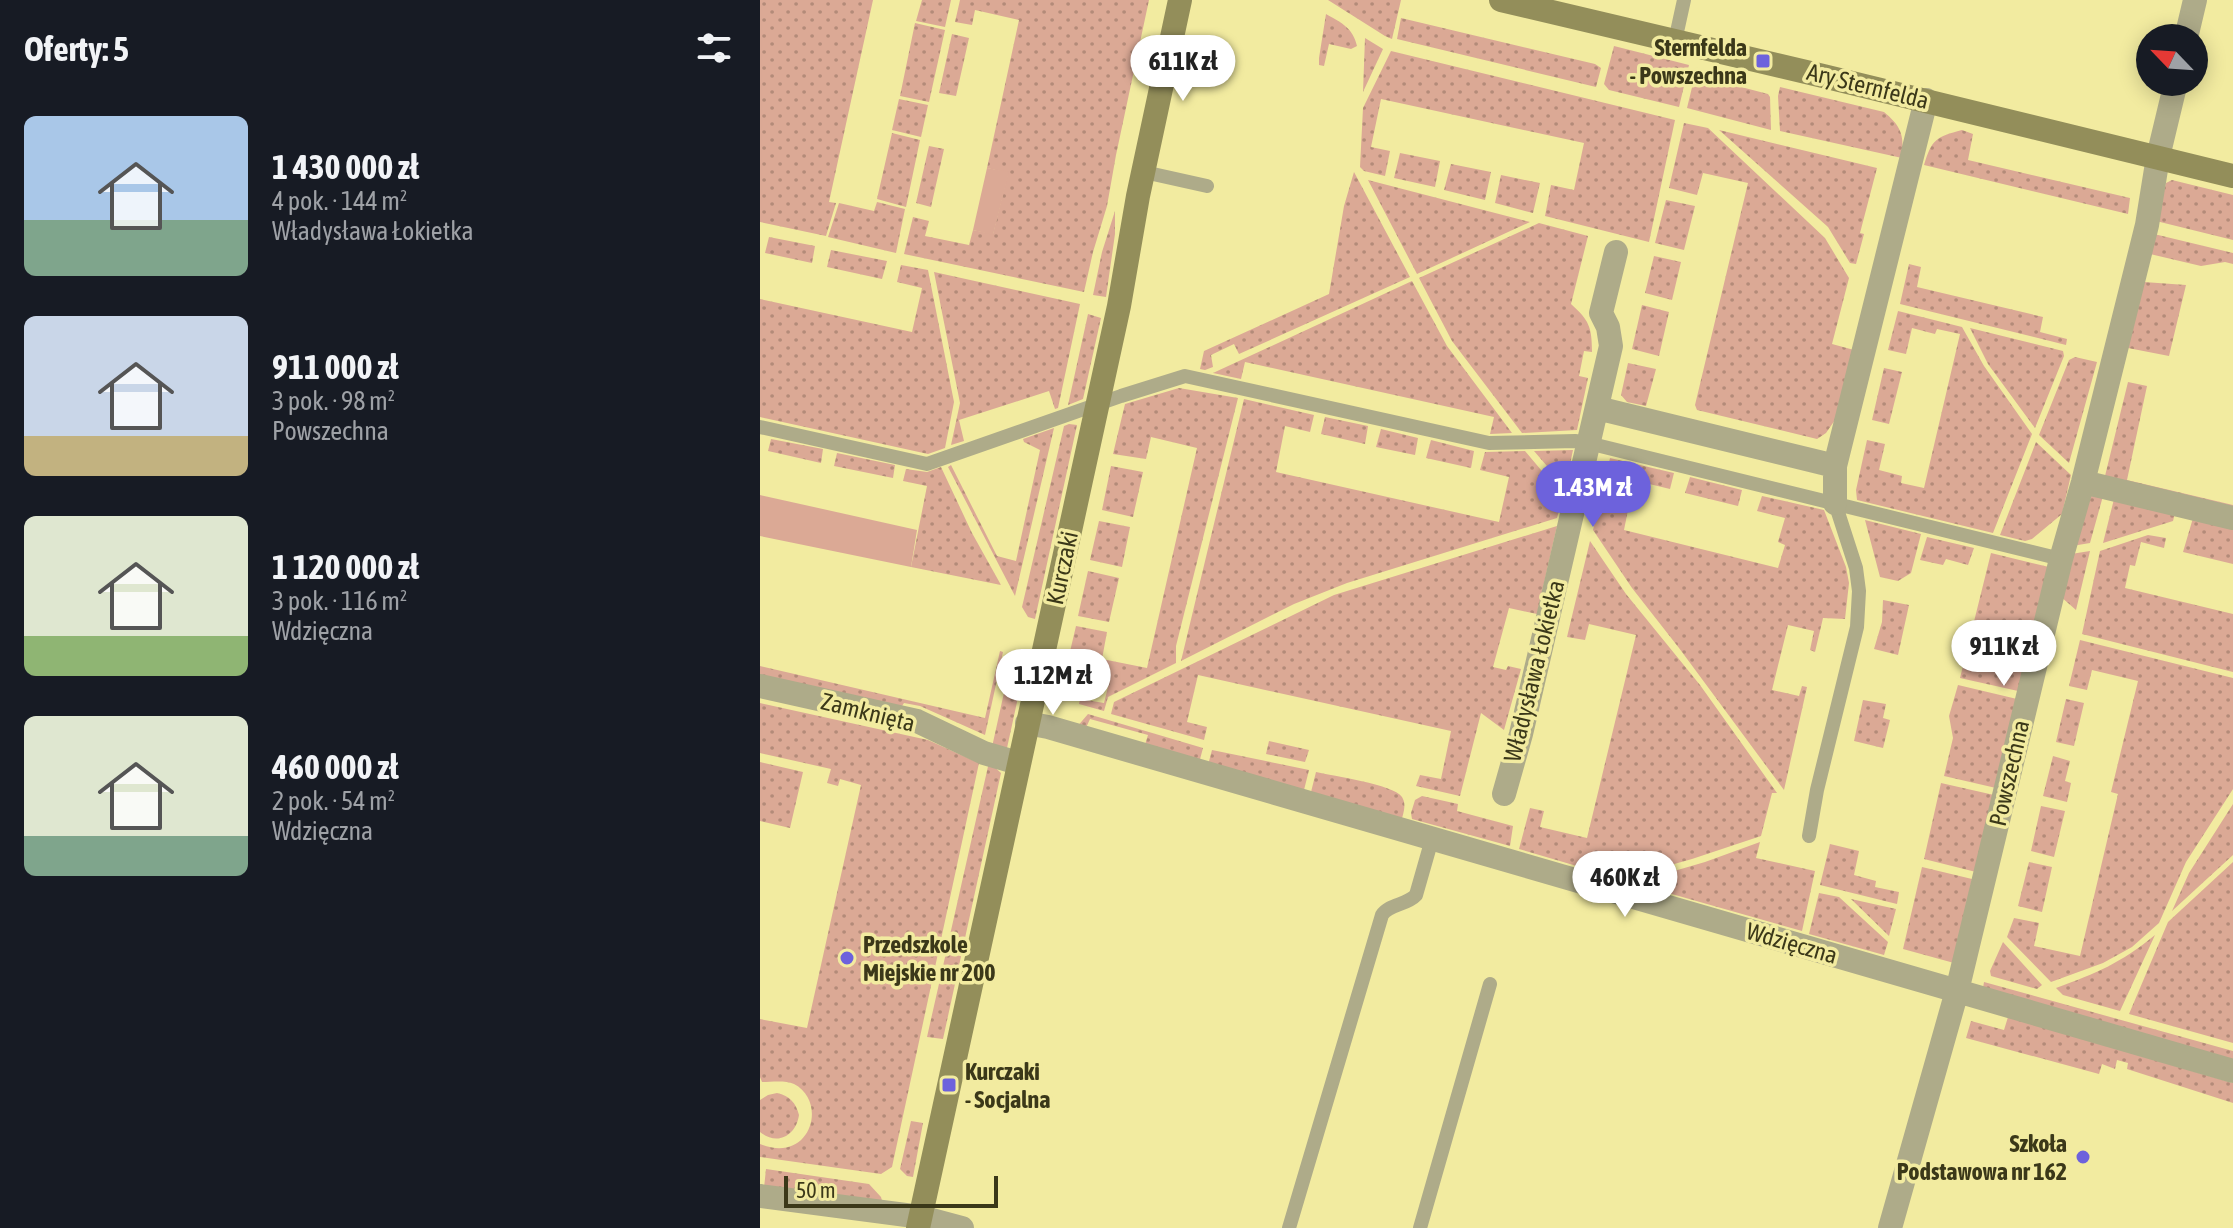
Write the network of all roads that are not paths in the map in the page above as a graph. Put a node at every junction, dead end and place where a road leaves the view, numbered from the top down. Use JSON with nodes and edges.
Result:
{"nodes":[{"id":1,"x":1180,"y":0,"type":"edge"},
{"id":2,"x":1501,"y":0,"type":"edge"},
{"id":3,"x":1684,"y":0,"type":"edge"},
{"id":4,"x":2195,"y":0,"type":"edge"},
{"id":5,"x":2189,"y":24,"type":"edge"},
{"id":6,"x":1675,"y":41,"type":"junction"},
{"id":7,"x":2173,"y":96,"type":"edge"},
{"id":8,"x":1926,"y":100,"type":"junction"},
{"id":9,"x":2158,"y":157,"type":"junction"},
{"id":10,"x":1144,"y":172,"type":"junction"},
{"id":11,"x":2233,"y":176,"type":"edge"},
{"id":12,"x":1207,"y":186,"type":"dead end"},
{"id":13,"x":1616,"y":252,"type":"dead end"},
{"id":14,"x":1098,"y":405,"type":"junction"},
{"id":15,"x":1597,"y":408,"type":"junction"},
{"id":16,"x":760,"y":427,"type":"edge"},
{"id":17,"x":1588,"y":443,"type":"junction"},
{"id":18,"x":1835,"y":466,"type":"junction"},
{"id":19,"x":2083,"y":482,"type":"junction"},
{"id":20,"x":1835,"y":503,"type":"junction"},
{"id":21,"x":2233,"y":518,"type":"edge"},
{"id":22,"x":2061,"y":559,"type":"junction"},
{"id":23,"x":760,"y":686,"type":"edge"},
{"id":24,"x":1027,"y":723,"type":"junction"},
{"id":25,"x":1018,"y":763,"type":"junction"},
{"id":26,"x":1504,"y":794,"type":"dead end"},
{"id":27,"x":1809,"y":836,"type":"dead end"},
{"id":28,"x":1432,"y":839,"type":"junction"},
{"id":29,"x":1490,"y":984,"type":"dead end"},
{"id":30,"x":1957,"y":991,"type":"junction"},
{"id":31,"x":2233,"y":1071,"type":"edge"},
{"id":32,"x":760,"y":1196,"type":"edge"},
{"id":33,"x":919,"y":1223,"type":"edge"},
{"id":34,"x":962,"y":1228,"type":"edge"},
{"id":35,"x":1289,"y":1228,"type":"edge"},
{"id":36,"x":1420,"y":1228,"type":"edge"},
{"id":37,"x":1890,"y":1228,"type":"edge"}],
"edges":[{"from":1,"to":10,"type":"street","name":"Kurczaki"},
{"from":2,"to":6,"type":"street","name":"Ary Sternfelda"},
{"from":3,"to":6,"type":"lane"},
{"from":4,"to":5,"type":"street"},
{"from":6,"to":8,"type":"street","name":"Ary Sternfelda"},
{"from":7,"to":9,"type":"street","name":"Powszechna"},
{"from":8,"to":9,"type":"street","name":"Ary Sternfelda"},
{"from":8,"to":18,"type":"street"},
{"from":9,"to":11,"type":"street","name":"Ary Sternfelda"},
{"from":9,"to":19,"type":"street","name":"Powszechna"},
{"from":10,"to":12,"type":"lane"},
{"from":10,"to":14,"type":"street","name":"Kurczaki"},
{"from":13,"to":15,"type":"street","name":"Władysława Łokietka"},
{"from":14,"to":16,"type":"lane"},
{"from":14,"to":17,"type":"lane"},
{"from":14,"to":24,"type":"street","name":"Kurczaki"},
{"from":15,"to":17,"type":"street","name":"Władysława Łokietka"},
{"from":15,"to":18,"type":"street"},
{"from":17,"to":20,"type":"lane"},
{"from":17,"to":26,"type":"street","name":"Władysława Łokietka"},
{"from":18,"to":20,"type":"street"},
{"from":19,"to":21,"type":"street"},
{"from":19,"to":22,"type":"street","name":"Powszechna"},
{"from":20,"to":22,"type":"lane"},
{"from":20,"to":27,"type":"lane"},
{"from":22,"to":30,"type":"street","name":"Powszechna"},
{"from":23,"to":25,"type":"street","name":"Zamknięta"},
{"from":24,"to":25,"type":"street","name":"Kurczaki"},
{"from":24,"to":28,"type":"street","name":"Wdzięczna"},
{"from":25,"to":33,"type":"street","name":"Kurczaki"},
{"from":28,"to":30,"type":"street","name":"Wdzięczna"},
{"from":28,"to":35,"type":"lane"},
{"from":29,"to":36,"type":"lane"},
{"from":30,"to":31,"type":"street","name":"Wdzięczna"},
{"from":30,"to":37,"type":"street","name":"Powszechna"},
{"from":32,"to":33,"type":"street"},
{"from":33,"to":34,"type":"street"}]}
